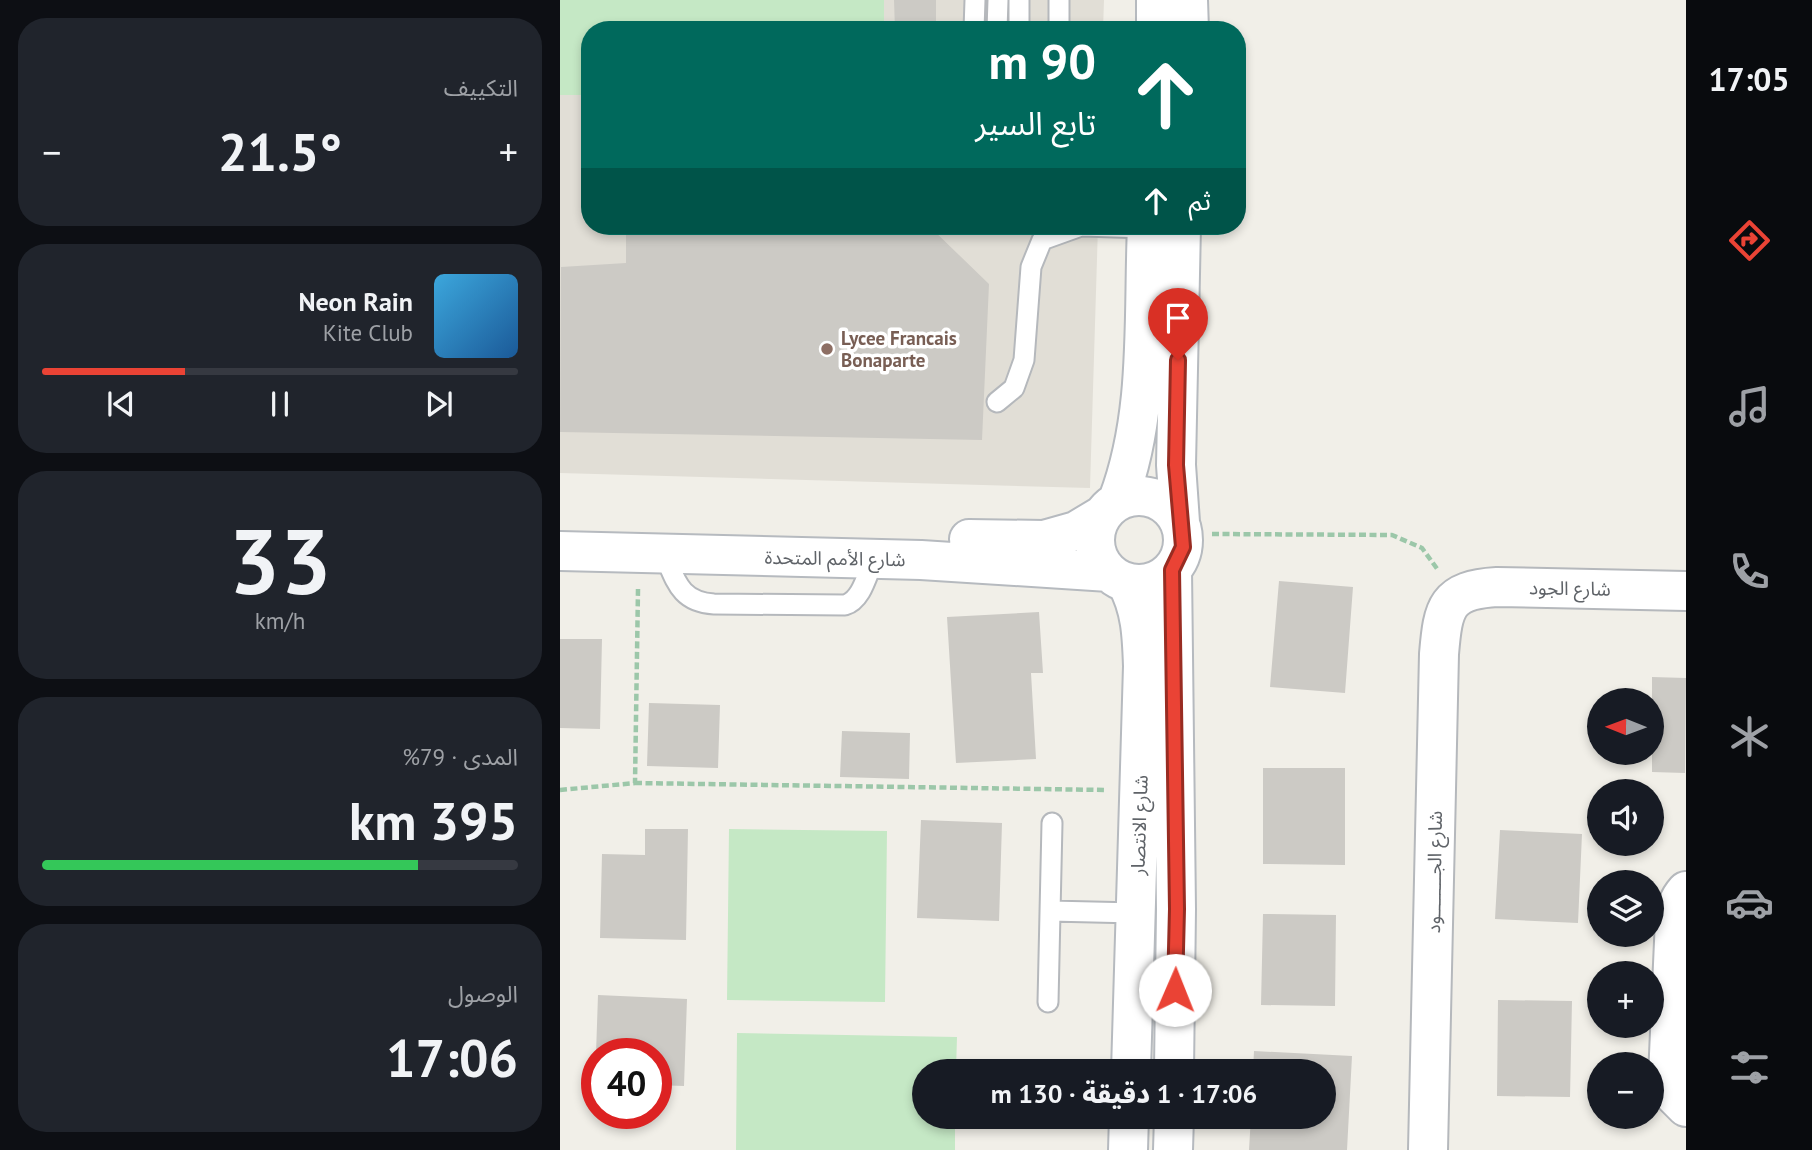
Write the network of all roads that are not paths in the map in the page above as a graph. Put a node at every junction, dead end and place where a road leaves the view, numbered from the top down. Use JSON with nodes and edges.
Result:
{"nodes":[{"id":1,"x":975,"y":0,"type":"edge"},
{"id":2,"x":998,"y":0,"type":"edge"},
{"id":3,"x":1019,"y":0,"type":"edge"},
{"id":4,"x":1059,"y":0,"type":"edge"},
{"id":5,"x":1156,"y":0,"type":"edge"},
{"id":6,"x":1188,"y":0,"type":"edge"},
{"id":7,"x":974,"y":21,"type":"edge"},
{"id":8,"x":997,"y":21,"type":"edge"},
{"id":9,"x":1019,"y":21,"type":"edge"},
{"id":10,"x":1059,"y":21,"type":"edge"},
{"id":11,"x":1156,"y":21,"type":"edge"},
{"id":12,"x":1189,"y":21,"type":"edge"},
{"id":13,"x":1056,"y":235,"type":"edge"},
{"id":14,"x":1157,"y":235,"type":"edge"},
{"id":15,"x":1159,"y":235,"type":"edge"},
{"id":16,"x":998,"y":402,"type":"dead end"},
{"id":17,"x":1110,"y":508,"type":"junction"},
{"id":18,"x":1182,"y":528,"type":"junction"},
{"id":19,"x":560,"y":530,"type":"edge"},
{"id":20,"x":560,"y":551,"type":"edge"},
{"id":21,"x":651,"y":553,"type":"junction"},
{"id":22,"x":874,"y":559,"type":"junction"},
{"id":23,"x":1172,"y":570,"type":"junction"},
{"id":24,"x":1117,"y":577,"type":"junction"},
{"id":25,"x":1686,"y":591,"type":"edge"},
{"id":26,"x":1456,"y":597,"type":"joint"},
{"id":27,"x":1052,"y":823,"type":"dead end"},
{"id":28,"x":1686,"y":891,"type":"edge"},
{"id":29,"x":1050,"y":911,"type":"junction"},
{"id":30,"x":1136,"y":913,"type":"junction"},
{"id":31,"x":1048,"y":1002,"type":"dead end"},
{"id":32,"x":1131,"y":1059,"type":"edge"},
{"id":33,"x":1174,"y":1059,"type":"edge"},
{"id":34,"x":1686,"y":1107,"type":"edge"},
{"id":35,"x":1129,"y":1129,"type":"edge"},
{"id":36,"x":1174,"y":1129,"type":"edge"},
{"id":37,"x":1128,"y":1150,"type":"edge"},
{"id":38,"x":1173,"y":1150,"type":"edge"},
{"id":39,"x":1428,"y":1150,"type":"edge"}],
"edges":[{"from":1,"to":7,"type":"lane"},
{"from":2,"to":8,"type":"lane"},
{"from":3,"to":9,"type":"lane"},
{"from":4,"to":10,"type":"lane"},
{"from":5,"to":11,"type":"street"},
{"from":6,"to":12,"type":"street"},
{"from":13,"to":16,"type":"lane"},
{"from":14,"to":17,"type":"street"},
{"from":15,"to":18,"type":"street"},
{"from":17,"to":18,"type":"street"},
{"from":17,"to":19,"type":"street","name":"شارع الأمم المتحدة"},
{"from":17,"to":24,"type":"street"},
{"from":18,"to":23,"type":"street"},
{"from":20,"to":21,"type":"street","name":"شارع الأمم المتحدة"},
{"from":21,"to":22,"type":"street","name":"شارع الأمم المتحدة"},
{"from":21,"to":22,"type":"lane"},
{"from":22,"to":24,"type":"street","name":"شارع الأمم المتحدة"},
{"from":23,"to":24,"type":"street"},
{"from":23,"to":33,"type":"street","name":"شارع الانتصار"},
{"from":24,"to":30,"type":"street","name":"شارع الانتصار"},
{"from":25,"to":26,"type":"street","name":"شارع الجود"},
{"from":26,"to":39,"type":"street","name":"شارع الجــــــــود"},
{"from":27,"to":29,"type":"lane"},
{"from":28,"to":34,"type":"street"},
{"from":29,"to":30,"type":"lane"},
{"from":29,"to":31,"type":"lane"},
{"from":30,"to":32,"type":"street","name":"شارع الانتصار"},
{"from":35,"to":37,"type":"street"},
{"from":36,"to":38,"type":"street"}]}
